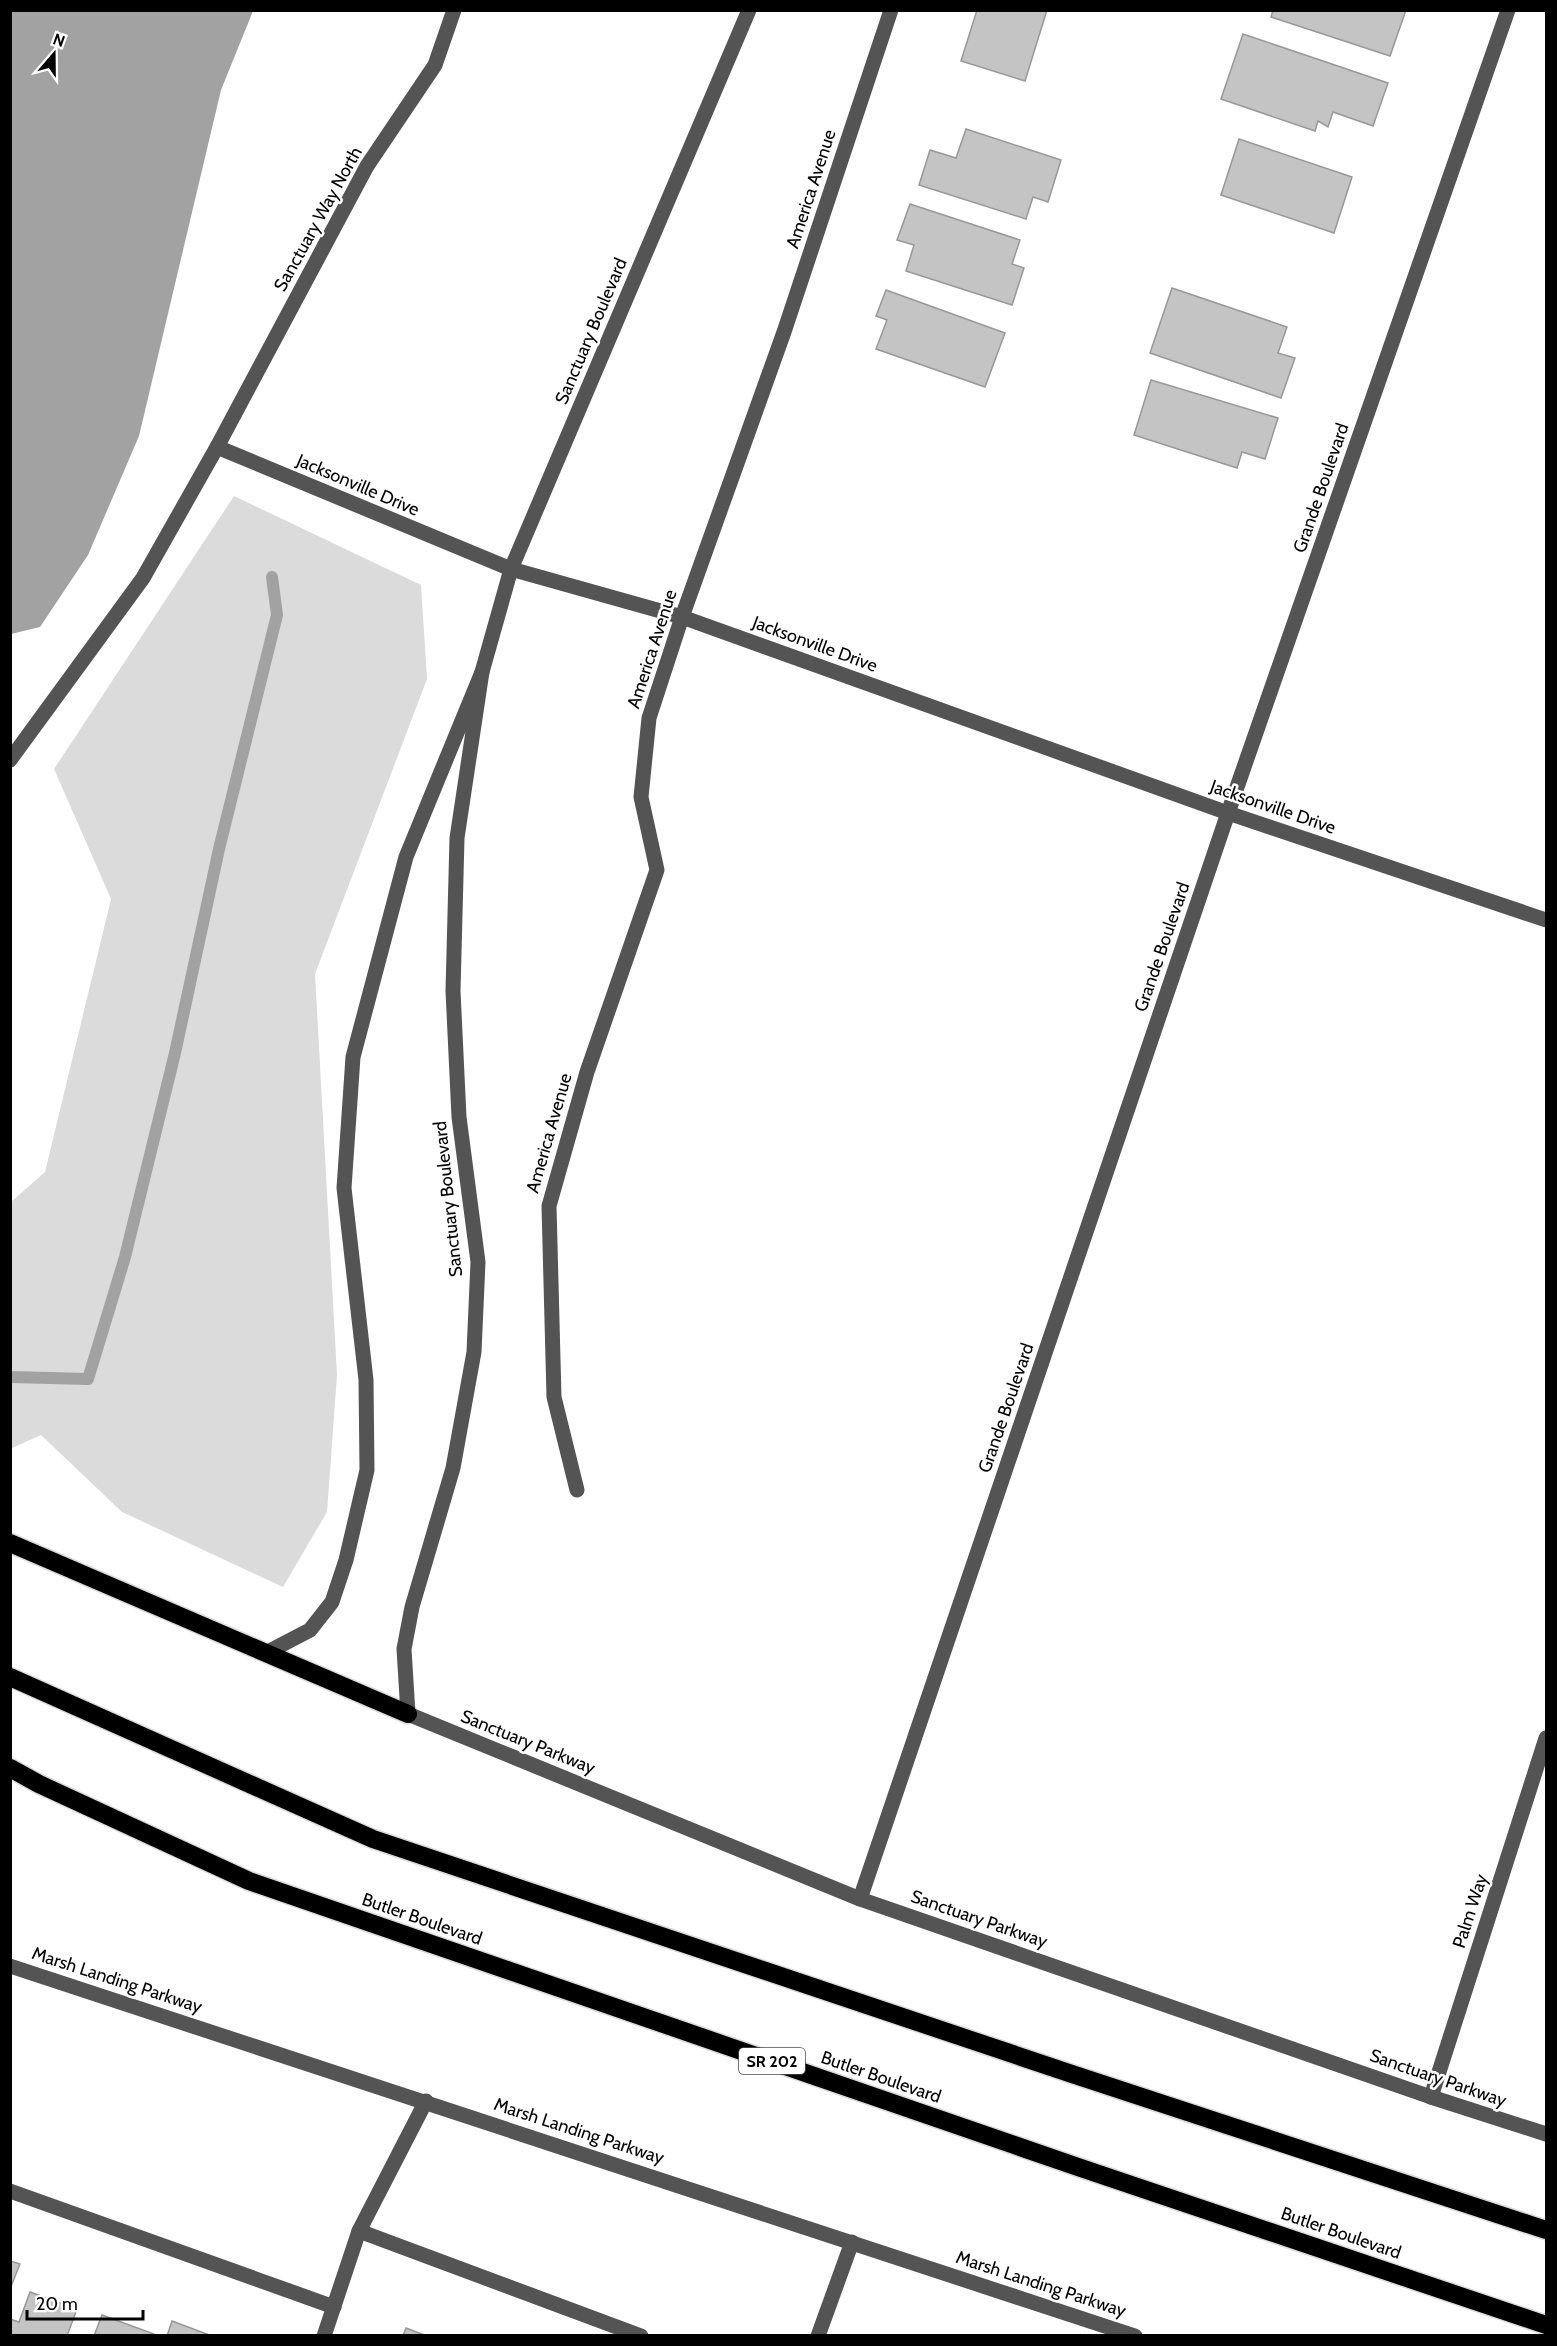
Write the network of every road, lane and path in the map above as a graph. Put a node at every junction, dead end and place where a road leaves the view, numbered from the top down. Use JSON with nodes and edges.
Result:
{"nodes":[{"id":1,"x":454,"y":10,"type":"edge"},
{"id":2,"x":749,"y":10,"type":"edge"},
{"id":3,"x":891,"y":10,"type":"edge"},
{"id":4,"x":1508,"y":10,"type":"edge"},
{"id":5,"x":217,"y":447,"type":"junction"},
{"id":6,"x":511,"y":569,"type":"junction"},
{"id":7,"x":682,"y":617,"type":"junction"},
{"id":8,"x":482,"y":672,"type":"junction"},
{"id":9,"x":10,"y":760,"type":"edge"},
{"id":10,"x":1228,"y":813,"type":"junction"},
{"id":11,"x":1546,"y":920,"type":"edge"},
{"id":12,"x":577,"y":1490,"type":"dead end"},
{"id":13,"x":10,"y":1543,"type":"edge"},
{"id":14,"x":266,"y":1653,"type":"junction"},
{"id":15,"x":10,"y":1677,"type":"edge"},
{"id":16,"x":408,"y":1714,"type":"junction"},
{"id":17,"x":1546,"y":1738,"type":"edge"},
{"id":18,"x":10,"y":1768,"type":"edge"},
{"id":19,"x":860,"y":1899,"type":"junction"},
{"id":20,"x":10,"y":1966,"type":"edge"},
{"id":21,"x":1431,"y":2097,"type":"junction"},
{"id":22,"x":426,"y":2101,"type":"junction"},
{"id":23,"x":1546,"y":2134,"type":"edge"},
{"id":24,"x":10,"y":2191,"type":"edge"},
{"id":25,"x":1546,"y":2230,"type":"edge"},
{"id":26,"x":359,"y":2231,"type":"junction"},
{"id":27,"x":852,"y":2242,"type":"junction"},
{"id":28,"x":334,"y":2307,"type":"junction"},
{"id":29,"x":1546,"y":2325,"type":"edge"},
{"id":30,"x":324,"y":2336,"type":"edge"},
{"id":31,"x":640,"y":2336,"type":"edge"},
{"id":32,"x":818,"y":2336,"type":"edge"},
{"id":33,"x":1135,"y":2336,"type":"edge"}],
"edges":[{"from":1,"to":5,"type":"street","name":"Sanctuary Way North"},
{"from":2,"to":6,"type":"street","name":"Sanctuary Boulevard"},
{"from":3,"to":7,"type":"street","name":"America Avenue"},
{"from":4,"to":10,"type":"street","name":"Grande Boulevard"},
{"from":5,"to":6,"type":"street","name":"Jacksonville Drive"},
{"from":5,"to":9,"type":"street"},
{"from":6,"to":7,"type":"street","name":"Jacksonville Drive"},
{"from":6,"to":8,"type":"street","name":"Sanctuary Boulevard"},
{"from":7,"to":10,"type":"street","name":"Jacksonville Drive"},
{"from":7,"to":12,"type":"street","name":"America Avenue"},
{"from":8,"to":14,"type":"street","name":"Sanctuary Boulevard"},
{"from":8,"to":16,"type":"street","name":"Sanctuary Boulevard"},
{"from":10,"to":11,"type":"street","name":"Jacksonville Drive"},
{"from":10,"to":19,"type":"street","name":"Grande Boulevard"},
{"from":13,"to":14,"type":"highway"},
{"from":14,"to":16,"type":"highway"},
{"from":15,"to":25,"type":"highway"},
{"from":16,"to":19,"type":"street","name":"Sanctuary Parkway"},
{"from":17,"to":21,"type":"street","name":"Palm Way"},
{"from":18,"to":29,"type":"highway","name":"Butler Boulevard","number":"SR 202"},
{"from":19,"to":21,"type":"street","name":"Sanctuary Parkway"},
{"from":20,"to":22,"type":"street","name":"Marsh Landing Parkway"},
{"from":21,"to":23,"type":"street","name":"Sanctuary Parkway"},
{"from":22,"to":26,"type":"street"},
{"from":22,"to":27,"type":"street","name":"Marsh Landing Parkway"},
{"from":24,"to":28,"type":"street"},
{"from":26,"to":28,"type":"street"},
{"from":26,"to":31,"type":"street"},
{"from":27,"to":32,"type":"street"},
{"from":27,"to":33,"type":"street","name":"Marsh Landing Parkway"},
{"from":28,"to":30,"type":"street"}]}
